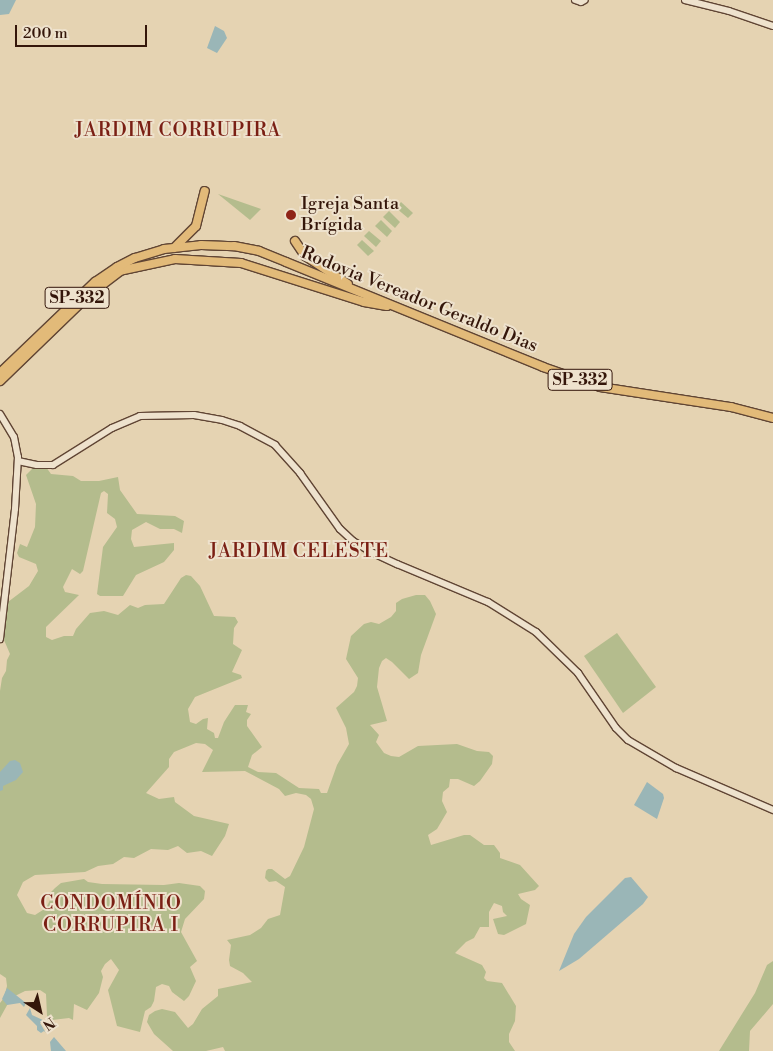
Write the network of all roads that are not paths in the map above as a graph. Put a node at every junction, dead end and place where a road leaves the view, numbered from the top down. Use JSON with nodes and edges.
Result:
{"nodes":[{"id":1,"x":575,"y":0,"type":"edge"},
{"id":2,"x":585,"y":0,"type":"edge"},
{"id":3,"x":685,"y":0,"type":"edge"},
{"id":4,"x":773,"y":26,"type":"edge"},
{"id":5,"x":205,"y":191,"type":"dead end"},
{"id":6,"x":295,"y":241,"type":"dead end"},
{"id":7,"x":172,"y":249,"type":"junction"},
{"id":8,"x":119,"y":272,"type":"junction"},
{"id":9,"x":356,"y":289,"type":"junction"},
{"id":10,"x":396,"y":307,"type":"junction"},
{"id":11,"x":0,"y":379,"type":"edge"},
{"id":12,"x":0,"y":414,"type":"edge"},
{"id":13,"x":773,"y":418,"type":"edge"},
{"id":14,"x":18,"y":461,"type":"junction"},
{"id":15,"x":0,"y":639,"type":"edge"},
{"id":16,"x":773,"y":810,"type":"edge"}],
"edges":[{"from":1,"to":2,"type":"street"},
{"from":3,"to":4,"type":"street"},
{"from":5,"to":7,"type":"main road"},
{"from":6,"to":9,"type":"main road"},
{"from":7,"to":8,"type":"main road","name":"Rodovia Vereador Geraldo Dias","number":"SP-332"},
{"from":7,"to":9,"type":"main road","name":"Rodovia Vereador Geraldo Dias","number":"SP-332"},
{"from":7,"to":11,"type":"main road","name":"Rodovia Vereador Geraldo Dias","number":"SP-332"},
{"from":8,"to":10,"type":"main road"},
{"from":8,"to":11,"type":"main road","name":"Rodovia Vereador Geraldo Dias","number":"SP-332"},
{"from":9,"to":10,"type":"main road","name":"Rodovia Vereador Geraldo Dias","number":"SP-332"},
{"from":10,"to":13,"type":"main road","name":"Rodovia Vereador Geraldo Dias","number":"SP-332"},
{"from":12,"to":14,"type":"street"},
{"from":14,"to":15,"type":"street"},
{"from":14,"to":16,"type":"street"}]}
